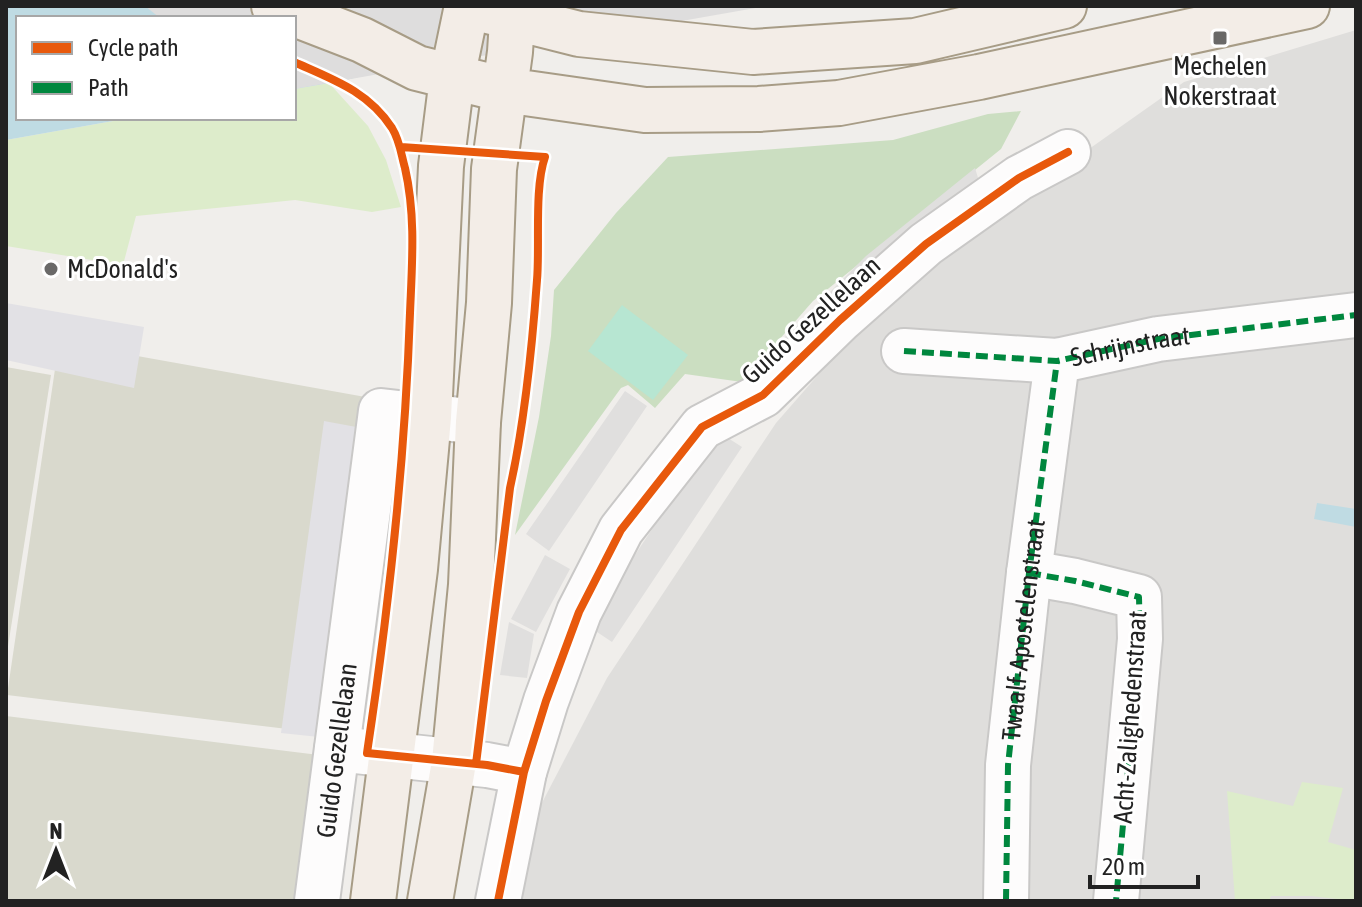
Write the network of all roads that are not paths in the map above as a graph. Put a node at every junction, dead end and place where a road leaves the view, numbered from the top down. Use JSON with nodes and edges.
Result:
{"nodes":[{"id":1,"x":274,"y":6,"type":"edge"},
{"id":2,"x":469,"y":6,"type":"edge"},
{"id":3,"x":1064,"y":6,"type":"edge"},
{"id":4,"x":1307,"y":6,"type":"edge"},
{"id":5,"x":510,"y":42,"type":"edge"},
{"id":6,"x":442,"y":69,"type":"junction"},
{"id":7,"x":1068,"y":152,"type":"dead end"},
{"id":8,"x":1356,"y":315,"type":"edge"},
{"id":9,"x":904,"y":351,"type":"dead end"},
{"id":10,"x":1057,"y":361,"type":"junction"},
{"id":11,"x":429,"y":417,"type":"junction"},
{"id":12,"x":478,"y":422,"type":"junction"},
{"id":13,"x":1029,"y":573,"type":"junction"},
{"id":14,"x":363,"y":752,"type":"junction"},
{"id":15,"x":454,"y":762,"type":"junction"},
{"id":16,"x":524,"y":772,"type":"junction"},
{"id":17,"x":317,"y":901,"type":"edge"},
{"id":18,"x":373,"y":901,"type":"edge"},
{"id":19,"x":430,"y":901,"type":"edge"},
{"id":20,"x":498,"y":901,"type":"edge"},
{"id":21,"x":1006,"y":901,"type":"edge"},
{"id":22,"x":1116,"y":901,"type":"edge"}],
"edges":[{"from":1,"to":6,"type":"main road"},
{"from":2,"to":5,"type":"main road","name":"Guido Gezellelaan"},
{"from":2,"to":6,"type":"main road","name":"Guido Gezellelaan"},
{"from":3,"to":5,"type":"main road","name":"Guido Gezellelaan"},
{"from":4,"to":5,"type":"main road","name":"Guido Gezellelaan"},
{"from":5,"to":6,"type":"main road","name":"Guido Gezellelaan"},
{"from":5,"to":12,"type":"main road"},
{"from":6,"to":11,"type":"main road","name":"Guido Gezellelaan"},
{"from":7,"to":16,"type":"street","name":"Guido Gezellelaan"},
{"from":8,"to":10,"type":"street","name":"Schrijnstraat"},
{"from":9,"to":10,"type":"street","name":"Schrijnstraat"},
{"from":10,"to":13,"type":"street","name":"Twaalf-Apostelenstraat"},
{"from":11,"to":12,"type":"street"},
{"from":11,"to":14,"type":"main road","name":"Guido Gezellelaan"},
{"from":11,"to":14,"type":"street","name":"Guido Gezellelaan"},
{"from":12,"to":15,"type":"main road"},
{"from":13,"to":21,"type":"street","name":"Twaalf-Apostelenstraat"},
{"from":13,"to":22,"type":"street","name":"Acht-Zalighedenstraat"},
{"from":14,"to":15,"type":"street"},
{"from":14,"to":17,"type":"street","name":"Guido Gezellelaan"},
{"from":14,"to":18,"type":"main road","name":"Guido Gezellelaan"},
{"from":15,"to":16,"type":"street"},
{"from":15,"to":19,"type":"main road"},
{"from":16,"to":20,"type":"street","name":"Guido Gezellelaan"}]}
